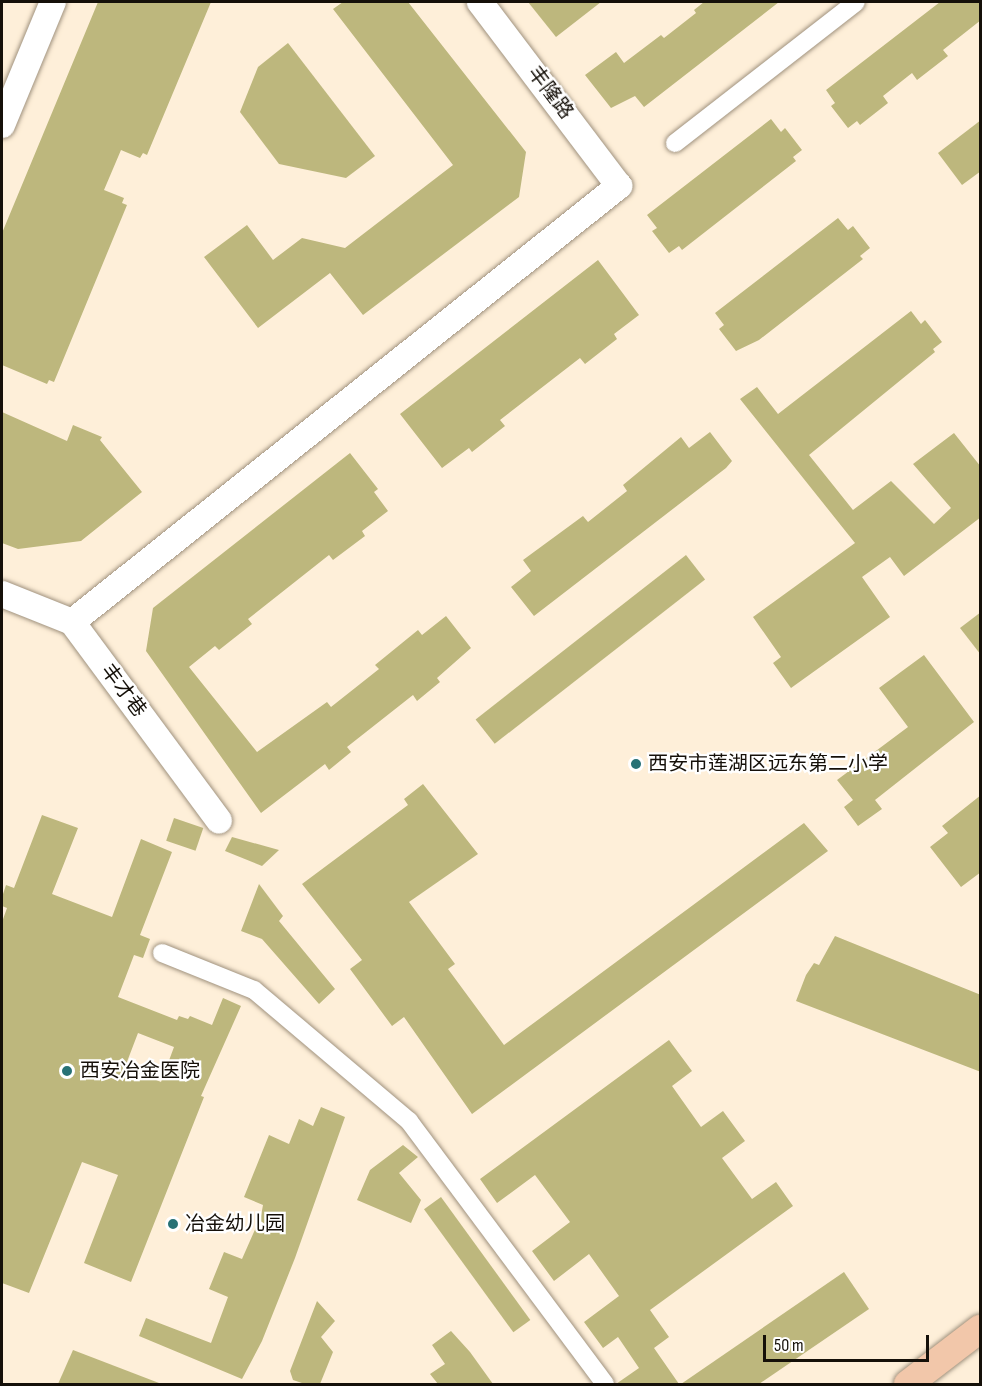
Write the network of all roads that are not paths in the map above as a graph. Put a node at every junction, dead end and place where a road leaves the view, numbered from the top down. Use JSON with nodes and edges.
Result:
{"nodes":[{"id":1,"x":53,"y":2,"type":"edge"},
{"id":2,"x":480,"y":2,"type":"edge"},
{"id":3,"x":856,"y":2,"type":"edge"},
{"id":4,"x":836,"y":7,"type":"edge"},
{"id":5,"x":2,"y":125,"type":"edge"},
{"id":6,"x":675,"y":143,"type":"dead end"},
{"id":7,"x":2,"y":594,"type":"edge"},
{"id":8,"x":72,"y":622,"type":"junction"},
{"id":9,"x":219,"y":821,"type":"dead end"},
{"id":10,"x":162,"y":952,"type":"dead end"},
{"id":11,"x":981,"y":1329,"type":"edge"},
{"id":12,"x":605,"y":1384,"type":"edge"},
{"id":13,"x":908,"y":1384,"type":"edge"}],
"edges":[{"from":1,"to":5,"type":"street"},
{"from":2,"to":8,"type":"street","name":"丰隆路"},
{"from":3,"to":4,"type":"street"},
{"from":4,"to":6,"type":"street"},
{"from":7,"to":8,"type":"street"},
{"from":8,"to":9,"type":"street","name":"丰才巷"},
{"from":10,"to":12,"type":"street"},
{"from":11,"to":13,"type":"main road"}]}
